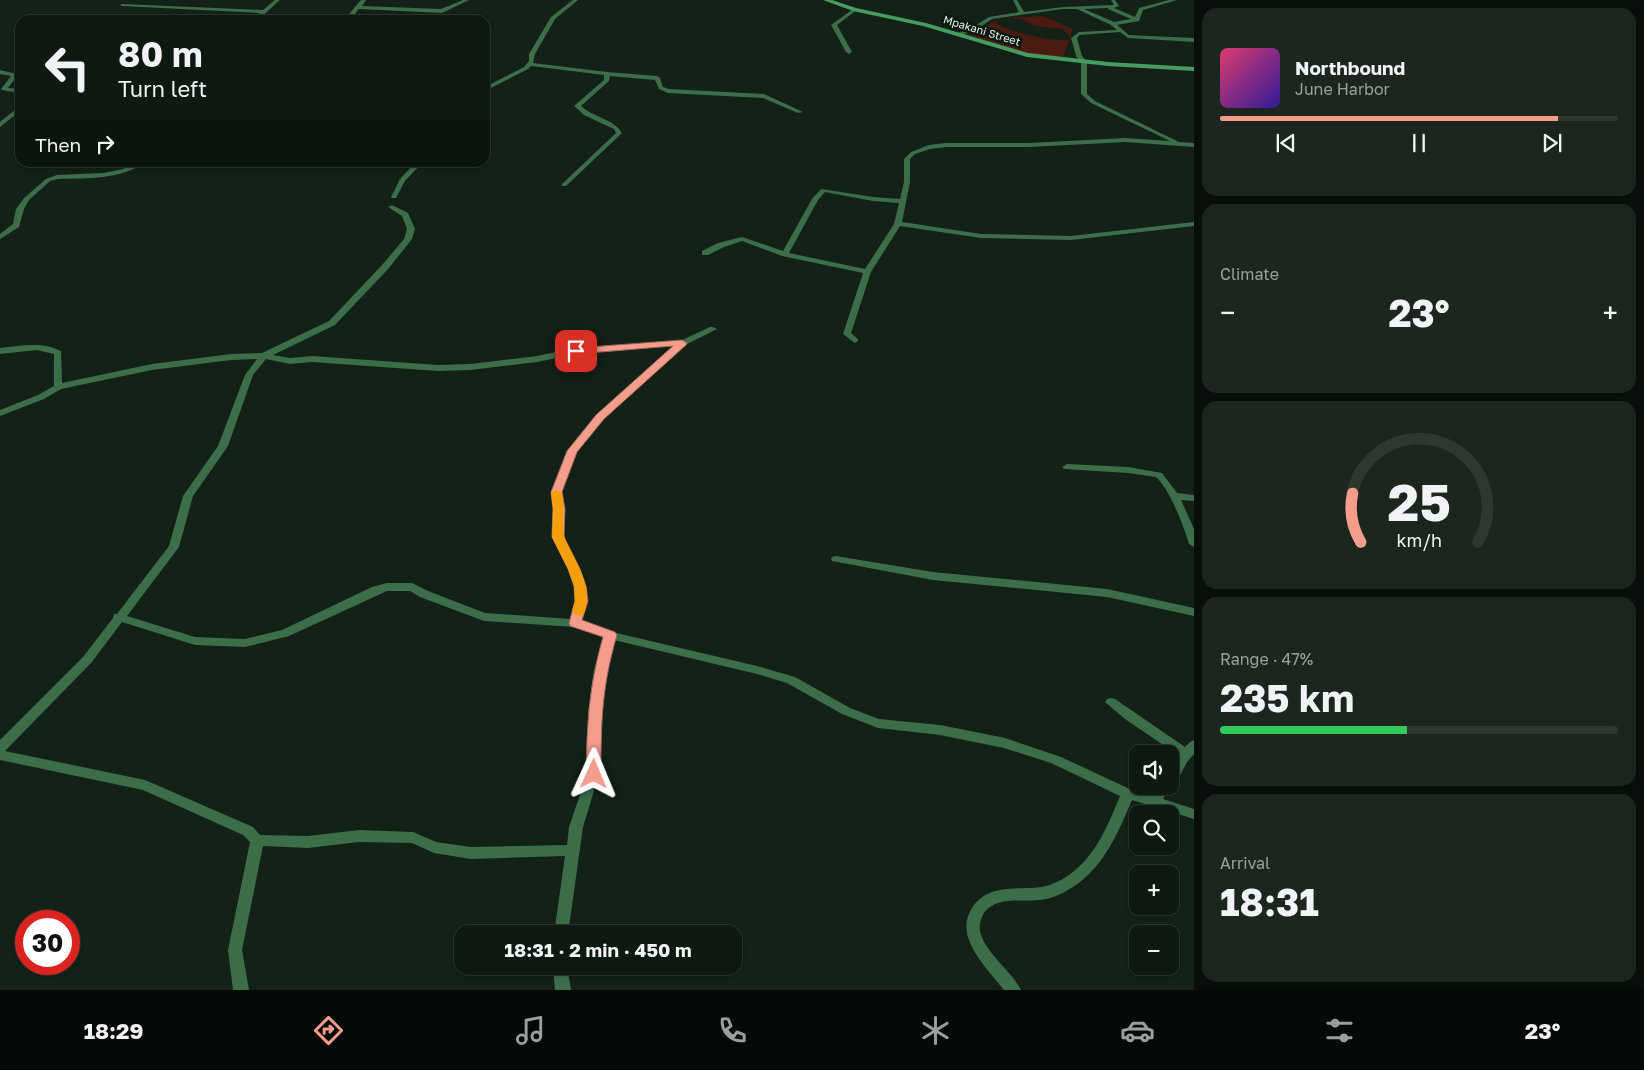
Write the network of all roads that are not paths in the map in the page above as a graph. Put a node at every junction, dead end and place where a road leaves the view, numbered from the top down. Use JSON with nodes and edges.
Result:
{"nodes":[{"id":1,"x":278,"y":0,"type":"edge"},
{"id":2,"x":364,"y":0,"type":"edge"},
{"id":3,"x":467,"y":0,"type":"edge"},
{"id":4,"x":576,"y":0,"type":"edge"},
{"id":5,"x":826,"y":0,"type":"edge"},
{"id":6,"x":1015,"y":0,"type":"edge"},
{"id":7,"x":1113,"y":0,"type":"edge"},
{"id":8,"x":1175,"y":0,"type":"edge"},
{"id":9,"x":842,"y":2,"type":"edge"},
{"id":10,"x":122,"y":5,"type":"dead end"},
{"id":11,"x":1118,"y":6,"type":"junction"},
{"id":12,"x":359,"y":7,"type":"junction"},
{"id":13,"x":1078,"y":8,"type":"junction"},
{"id":14,"x":855,"y":10,"type":"junction"},
{"id":15,"x":265,"y":12,"type":"junction"},
{"id":16,"x":261,"y":15,"type":"edge"},
{"id":17,"x":352,"y":15,"type":"edge"},
{"id":18,"x":987,"y":18,"type":"dead end"},
{"id":19,"x":1138,"y":20,"type":"junction"},
{"id":20,"x":1113,"y":24,"type":"junction"},
{"id":21,"x":1120,"y":31,"type":"junction"},
{"id":22,"x":958,"y":34,"type":"junction"},
{"id":23,"x":1194,"y":40,"type":"edge"},
{"id":24,"x":849,"y":52,"type":"dead end"},
{"id":25,"x":1084,"y":62,"type":"junction"},
{"id":26,"x":530,"y":64,"type":"junction"},
{"id":27,"x":1194,"y":69,"type":"edge"},
{"id":28,"x":0,"y":72,"type":"edge"},
{"id":29,"x":607,"y":74,"type":"junction"},
{"id":30,"x":15,"y":76,"type":"edge"},
{"id":31,"x":15,"y":76,"type":"edge"},
{"id":32,"x":490,"y":86,"type":"edge"},
{"id":33,"x":15,"y":90,"type":"edge"},
{"id":34,"x":15,"y":111,"type":"edge"},
{"id":35,"x":800,"y":112,"type":"dead end"},
{"id":36,"x":0,"y":125,"type":"edge"},
{"id":37,"x":1181,"y":144,"type":"junction"},
{"id":38,"x":1194,"y":146,"type":"edge"},
{"id":39,"x":130,"y":167,"type":"edge"},
{"id":40,"x":415,"y":167,"type":"edge"},
{"id":41,"x":564,"y":185,"type":"dead end"},
{"id":42,"x":902,"y":201,"type":"junction"},
{"id":43,"x":1194,"y":217,"type":"edge"},
{"id":44,"x":898,"y":224,"type":"junction"},
{"id":45,"x":1186,"y":224,"type":"junction"},
{"id":46,"x":1194,"y":224,"type":"edge"},
{"id":47,"x":0,"y":237,"type":"edge"},
{"id":48,"x":704,"y":253,"type":"dead end"},
{"id":49,"x":785,"y":254,"type":"junction"},
{"id":50,"x":867,"y":272,"type":"junction"},
{"id":51,"x":713,"y":329,"type":"dead end"},
{"id":52,"x":855,"y":340,"type":"dead end"},
{"id":53,"x":682,"y":343,"type":"junction"},
{"id":54,"x":0,"y":351,"type":"edge"},
{"id":55,"x":264,"y":356,"type":"junction"},
{"id":56,"x":58,"y":387,"type":"junction"},
{"id":57,"x":0,"y":413,"type":"edge"},
{"id":58,"x":1067,"y":467,"type":"dead end"},
{"id":59,"x":1173,"y":496,"type":"junction"},
{"id":60,"x":1194,"y":498,"type":"edge"},
{"id":61,"x":1194,"y":544,"type":"edge"},
{"id":62,"x":836,"y":559,"type":"dead end"},
{"id":63,"x":1194,"y":612,"type":"edge"},
{"id":64,"x":118,"y":617,"type":"junction"},
{"id":65,"x":575,"y":623,"type":"junction"},
{"id":66,"x":610,"y":635,"type":"junction"},
{"id":67,"x":1111,"y":702,"type":"dead end"},
{"id":68,"x":0,"y":748,"type":"edge"},
{"id":69,"x":1190,"y":750,"type":"edge"},
{"id":70,"x":0,"y":755,"type":"edge"},
{"id":71,"x":1179,"y":767,"type":"edge"},
{"id":72,"x":1128,"y":794,"type":"junction"},
{"id":73,"x":1159,"y":795,"type":"edge"},
{"id":74,"x":1154,"y":802,"type":"junction"},
{"id":75,"x":1194,"y":814,"type":"edge"},
{"id":76,"x":257,"y":840,"type":"junction"},
{"id":77,"x":573,"y":850,"type":"junction"},
{"id":78,"x":562,"y":925,"type":"edge"},
{"id":79,"x":561,"y":975,"type":"edge"},
{"id":80,"x":241,"y":990,"type":"edge"},
{"id":81,"x":563,"y":990,"type":"edge"},
{"id":82,"x":1013,"y":990,"type":"edge"}],
"edges":[{"from":1,"to":15,"type":"street"},
{"from":2,"to":12,"type":"street"},
{"from":3,"to":12,"type":"street"},
{"from":4,"to":26,"type":"street"},
{"from":5,"to":9,"type":"street","name":"Mpakani Street"},
{"from":6,"to":18,"type":"street"},
{"from":7,"to":11,"type":"street"},
{"from":8,"to":19,"type":"street"},
{"from":9,"to":14,"type":"street","name":"Mpakani Street"},
{"from":10,"to":15,"type":"street"},
{"from":11,"to":13,"type":"street"},
{"from":11,"to":19,"type":"street"},
{"from":12,"to":17,"type":"street"},
{"from":13,"to":20,"type":"street"},
{"from":13,"to":22,"type":"street"},
{"from":14,"to":22,"type":"street","name":"Mpakani Street"},
{"from":14,"to":24,"type":"street"},
{"from":15,"to":16,"type":"street"},
{"from":19,"to":20,"type":"street"},
{"from":20,"to":21,"type":"street"},
{"from":21,"to":23,"type":"street"},
{"from":21,"to":25,"type":"street"},
{"from":22,"to":25,"type":"street","name":"Mpakani Street"},
{"from":25,"to":27,"type":"street","name":"Mpakani Street"},
{"from":25,"to":37,"type":"street"},
{"from":26,"to":29,"type":"street"},
{"from":26,"to":32,"type":"street"},
{"from":28,"to":30,"type":"street"},
{"from":29,"to":35,"type":"street"},
{"from":29,"to":41,"type":"street"},
{"from":31,"to":33,"type":"street"},
{"from":34,"to":36,"type":"street"},
{"from":37,"to":38,"type":"street"},
{"from":37,"to":42,"type":"street"},
{"from":39,"to":47,"type":"street"},
{"from":40,"to":55,"type":"street"},
{"from":42,"to":44,"type":"street"},
{"from":42,"to":49,"type":"street"},
{"from":43,"to":45,"type":"street"},
{"from":44,"to":45,"type":"street"},
{"from":44,"to":50,"type":"street"},
{"from":45,"to":46,"type":"street"},
{"from":48,"to":49,"type":"street"},
{"from":49,"to":50,"type":"street"},
{"from":50,"to":52,"type":"street"},
{"from":51,"to":53,"type":"street"},
{"from":53,"to":55,"type":"street"},
{"from":53,"to":65,"type":"street"},
{"from":54,"to":56,"type":"street"},
{"from":55,"to":56,"type":"street"},
{"from":55,"to":64,"type":"street"},
{"from":56,"to":57,"type":"street"},
{"from":58,"to":59,"type":"street"},
{"from":59,"to":60,"type":"street"},
{"from":59,"to":61,"type":"street"},
{"from":62,"to":63,"type":"street"},
{"from":64,"to":65,"type":"street"},
{"from":64,"to":68,"type":"street"},
{"from":65,"to":66,"type":"street"},
{"from":66,"to":72,"type":"street"},
{"from":66,"to":77,"type":"street"},
{"from":67,"to":69,"type":"street"},
{"from":69,"to":71,"type":"street"},
{"from":70,"to":76,"type":"street"},
{"from":72,"to":74,"type":"street"},
{"from":72,"to":82,"type":"street"},
{"from":73,"to":74,"type":"street"},
{"from":74,"to":75,"type":"street"},
{"from":76,"to":77,"type":"street"},
{"from":76,"to":80,"type":"street"},
{"from":77,"to":78,"type":"street"},
{"from":79,"to":81,"type":"street"}]}
